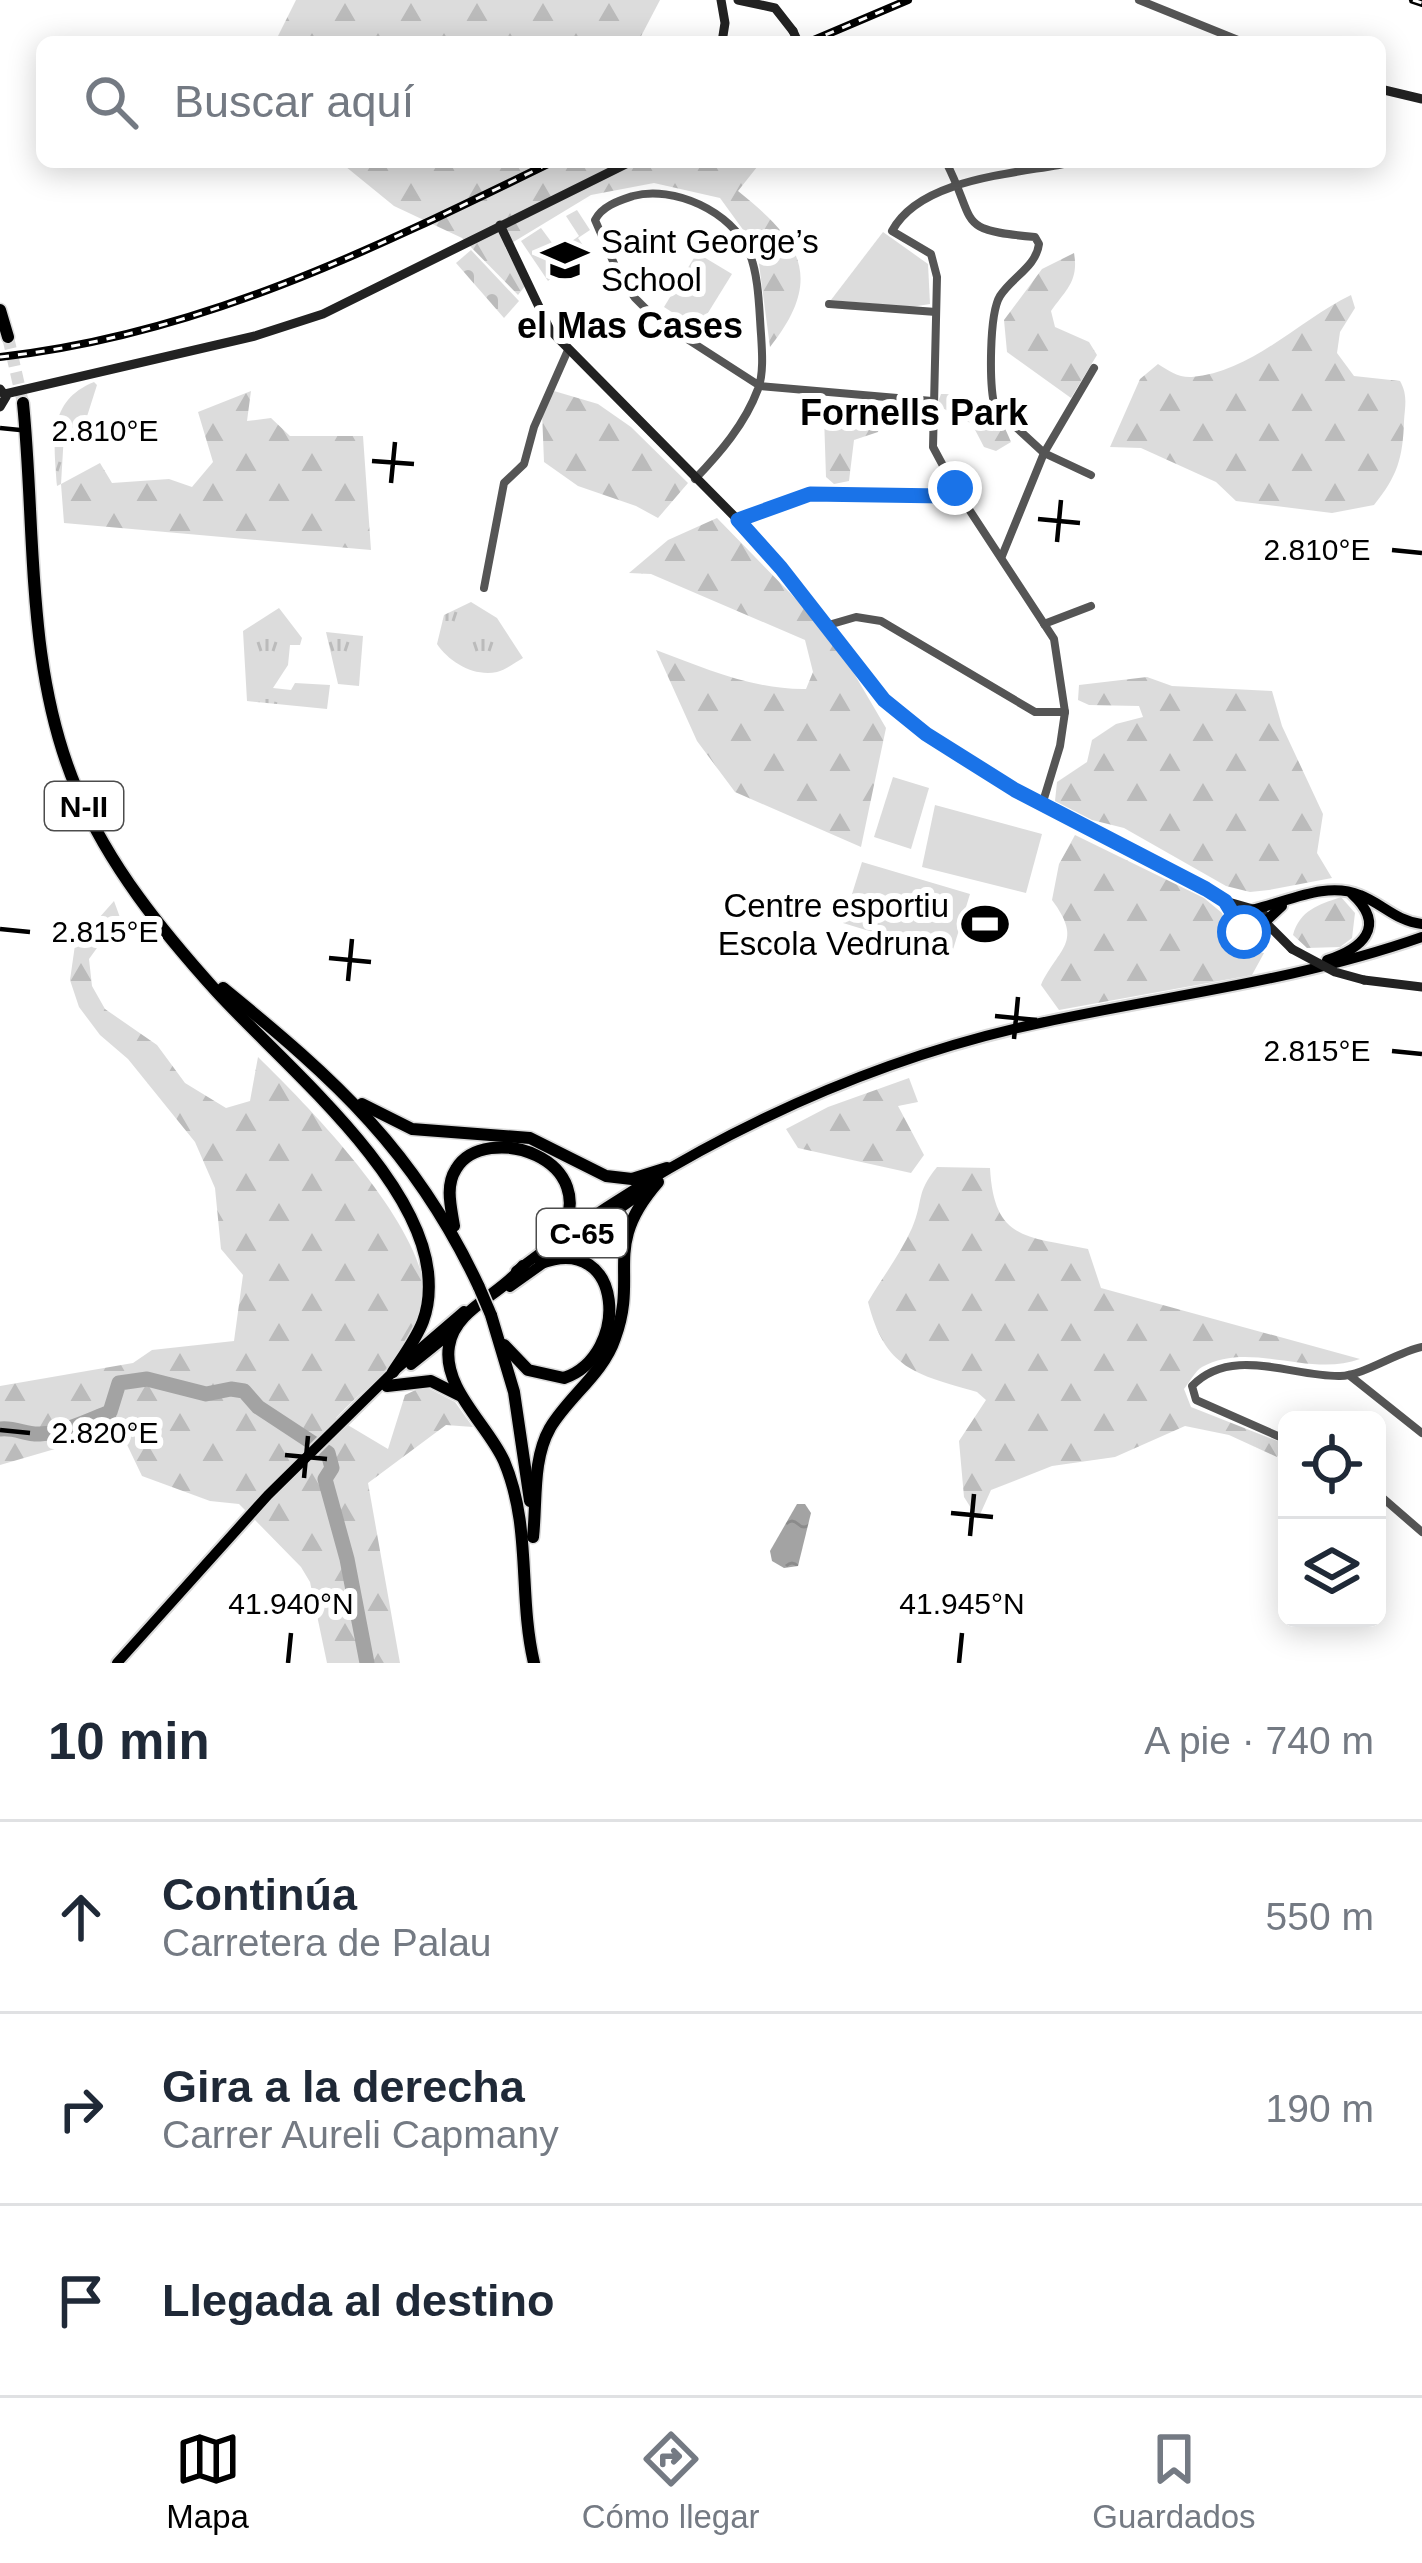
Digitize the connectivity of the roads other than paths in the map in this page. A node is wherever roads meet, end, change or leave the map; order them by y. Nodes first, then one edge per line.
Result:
1 (721, 0) edge
2 (738, 0) edge
3 (1139, 0) edge
4 (751, 4) junction
5 (725, 23) junction
6 (723, 36) edge
7 (795, 36) edge
8 (1228, 36) edge
9 (1386, 91) edge
10 (1422, 100) edge
11 (618, 168) edge
12 (949, 168) edge
13 (1046, 168) edge
14 (956, 183) junction
15 (500, 226) junction
16 (829, 304) dead end
17 (0, 310) edge
18 (936, 312) junction
19 (8, 337) dead end
20 (568, 350) junction
21 (1094, 368) dead end
22 (760, 386) junction
23 (3, 392) edge
24 (932, 401) junction
25 (22, 403) tunnel mouth
26 (0, 407) edge
27 (1044, 453) junction
28 (1091, 475) dead end
29 (695, 479) junction
30 (955, 488) junction
31 (738, 520) junction
32 (1001, 557) junction
33 (484, 588) dead end
34 (1091, 606) dead end
35 (1044, 624) junction
36 (825, 626) junction
37 (1065, 712) junction
38 (1042, 805) junction
39 (1350, 892) junction
40 (1225, 901) junction
41 (1289, 901) junction
42 (1254, 909) junction
43 (1267, 922) junction
44 (1422, 924) edge
45 (1240, 927) junction
46 (1256, 936) junction
47 (1422, 937) edge
48 (1279, 939) junction
49 (190, 959) junction
50 (1259, 983) junction
51 (1422, 989) edge
52 (352, 1099) junction
53 (715, 1144) junction
54 (667, 1168) junction
55 (658, 1182) junction
56 (456, 1239) junction
57 (558, 1240) junction
58 (541, 1263) junction
59 (523, 1266) junction
60 (454, 1330) junction
61 (499, 1339) junction
62 (1422, 1347) edge
63 (1349, 1375) junction
64 (390, 1379) junction
65 (465, 1400) junction
66 (1422, 1433) edge
67 (1278, 1436) edge
68 (1386, 1501) edge
69 (1422, 1532) edge
70 (532, 1537) junction
71 (117, 1663) edge
72 (536, 1663) edge

1 - 5 street
2 - 4 street
3 - 8 street
4 - 5 street
4 - 7 street
5 - 6 street
9 - 10 street
11 - 15 street
12 - 14 street
13 - 14 street
14 - 18 street
14 - 27 street
15 - 20 street
15 - 23 street
16 - 18 street
17 - 19 highway
18 - 24 street
20 - 29 street
20 - 33 street
21 - 27 street
22 - 22 street
22 - 24 street
22 - 29 street
23 - 26 street
24 - 30 street
25 - 49 highway, N-II
27 - 28 street
27 - 32 street
29 - 31 street
30 - 31 street
30 - 32 street
31 - 36 street
32 - 35 street
34 - 35 street
35 - 37 street
36 - 37 street
36 - 38 street
37 - 38 street
38 - 40 street
39 - 41 main road
39 - 44 main road
39 - 50 main road
40 - 42 street
40 - 45 street
41 - 42 main road
41 - 43 main road
42 - 43 street
42 - 45 street
43 - 46 street
43 - 48 street
45 - 46 street
46 - 48 street
47 - 50 main road, C-65
48 - 51 street, bridge
49 - 52 highway, N-II
49 - 64 highway
50 - 53 main road, C-65
52 - 54 highway
52 - 56 highway, N-II
53 - 54 main road, C-65
53 - 55 main road, C-65
54 - 57 main road, C-65
55 - 58 main road, C-65
55 - 70 highway
56 - 57 highway
56 - 61 highway, N-II, bridge
57 - 59 main road, C-65
58 - 60 main road, C-65
58 - 61 highway
59 - 60 highway
59 - 64 main road, C-65
60 - 64 main road, C-65
60 - 65 highway
61 - 70 highway, N-II
62 - 63 street
63 - 66 street
63 - 67 street
64 - 65 highway
64 - 71 main road, C-65
65 - 72 highway
68 - 69 street
70 - 72 highway, N-II

